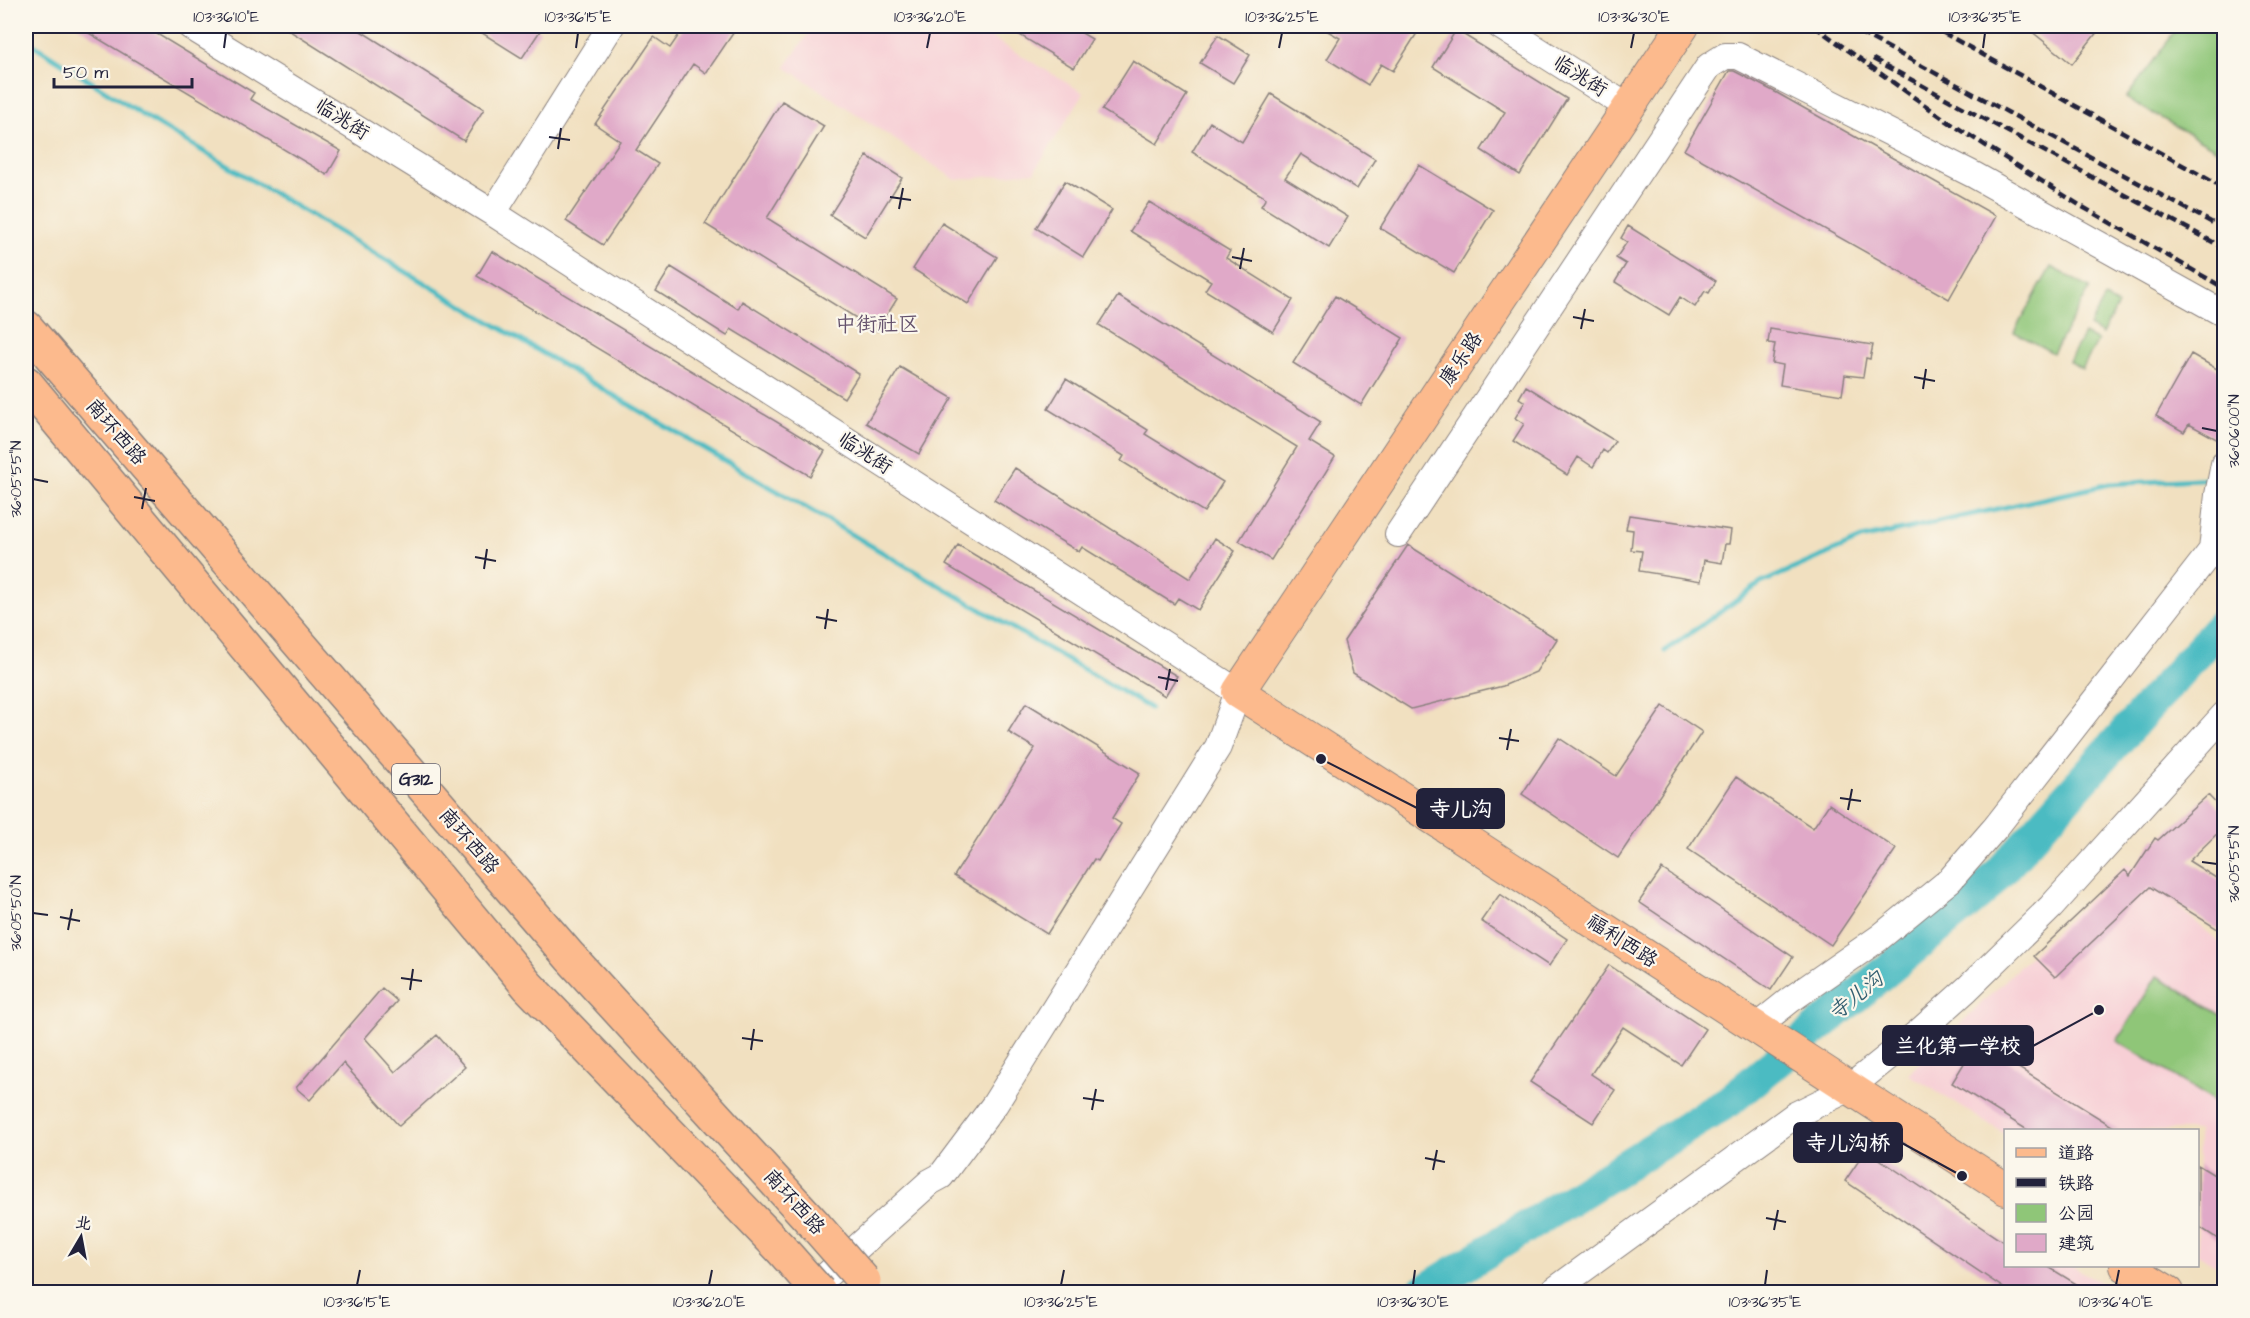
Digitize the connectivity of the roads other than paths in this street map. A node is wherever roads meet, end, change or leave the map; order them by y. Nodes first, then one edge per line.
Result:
1 (190, 26) edge
2 (611, 26) edge
3 (1500, 26) edge
4 (1683, 26) edge
5 (1628, 107) junction
6 (493, 213) junction
7 (2224, 314) edge
8 (26, 327) edge
9 (57, 363) junction
10 (27, 385) edge
11 (2224, 465) edge
12 (1398, 534) dead end
13 (1238, 692) junction
14 (2224, 715) edge
15 (1760, 1032) junction
16 (1842, 1085) junction
17 (2004, 1188) edge
18 (2128, 1267) edge
19 (868, 1287) edge
20 (808, 1293) edge
21 (819, 1293) edge
22 (1552, 1293) edge
23 (2168, 1293) edge

1 - 6 street, 临洮街
2 - 6 street
3 - 5 street, 临洮街
4 - 5 main road, 康乐路
5 - 13 main road, 康乐路
6 - 13 street, 临洮街
7 - 12 street
8 - 9 highway, 南环西路 / G312
9 - 10 main road
9 - 19 highway, 南环西路 / G312, bridge
10 - 21 highway, 南环西路 / G312, bridge
11 - 15 street
13 - 15 main road, 福利西路
13 - 20 street
14 - 16 street
15 - 16 main road, 福利西路
16 - 17 main road, 福利西路
16 - 22 street
18 - 23 main road

